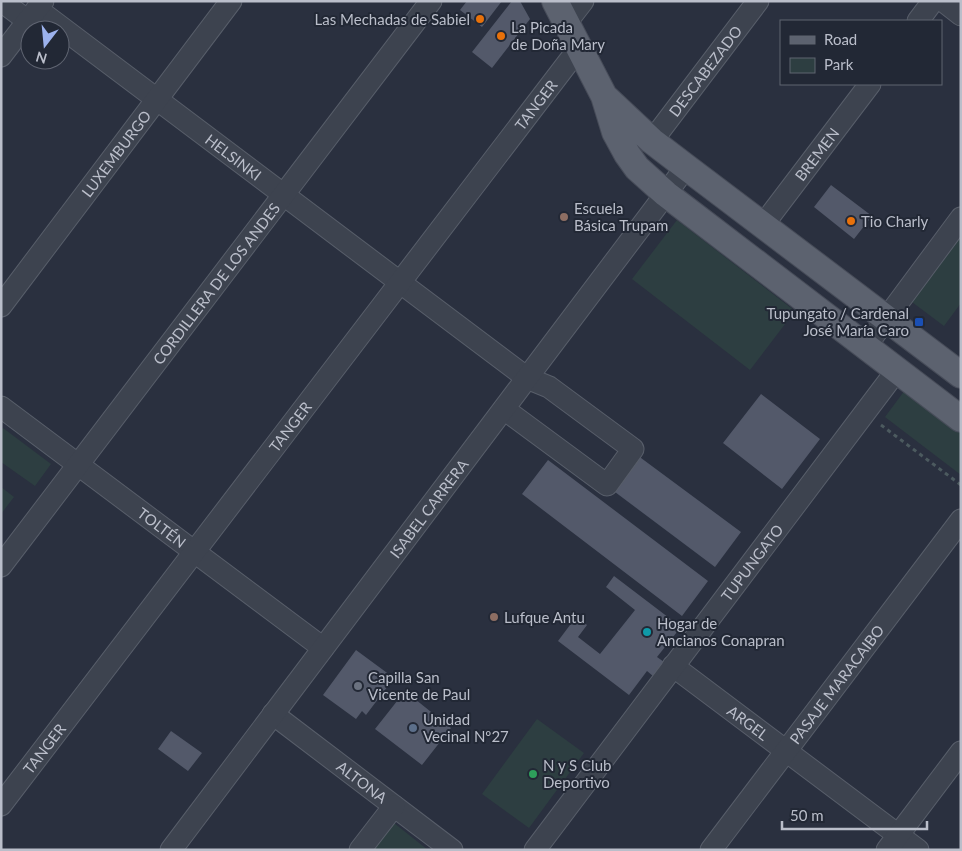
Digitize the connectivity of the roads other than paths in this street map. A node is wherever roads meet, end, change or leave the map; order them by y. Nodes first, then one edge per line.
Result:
1 (1, 1) edge
2 (232, 1) edge
3 (431, 1) edge
4 (583, 1) edge
5 (758, 1) edge
6 (933, 1) edge
7 (943, 1) edge
8 (36, 10) edge
9 (560, 12) edge
10 (961, 15) edge
11 (919, 20) edge
12 (579, 48) junction
13 (1, 56) edge
14 (869, 85) edge
15 (604, 96) junction
16 (157, 100) junction
17 (652, 141) junction
18 (686, 168) junction
19 (666, 194) junction
20 (284, 195) junction
21 (961, 218) edge
22 (763, 225) junction
23 (400, 283) junction
24 (1, 306) edge
25 (886, 318) junction
26 (866, 346) junction
27 (897, 370) junction
28 (961, 375) edge
29 (527, 378) junction
30 (1, 407) edge
31 (504, 409) junction
32 (961, 419) edge
33 (78, 466) junction
34 (961, 520) edge
35 (194, 552) junction
36 (1, 566) edge
37 (323, 648) junction
38 (674, 666) junction
39 (273, 714) junction
40 (786, 751) junction
41 (961, 752) edge
42 (1, 806) edge
43 (394, 806) junction
44 (892, 842) edge
45 (170, 850) edge
46 (360, 850) edge
47 (452, 850) edge
48 (535, 850) edge
49 (711, 850) edge
50 (918, 850) edge

1 - 8 street, HELSINKI
2 - 16 street, LUXEMBURGO
3 - 20 street, CORDILLERA DE LOS ANDES
4 - 9 street
5 - 17 street, DESCABEZADO
6 - 11 street
7 - 10 street
8 - 13 street
8 - 16 street, HELSINKI
9 - 12 main road
12 - 15 main road
12 - 23 street, TANGER
14 - 22 street, BREMEN
15 - 17 main road
15 - 19 main road
16 - 20 street, HELSINKI
16 - 24 street, LUXEMBURGO
17 - 18 main road
18 - 19 street, ISABEL CARRERA
18 - 22 main road
19 - 26 main road
19 - 29 street, ISABEL CARRERA
20 - 23 street, HELSINKI
20 - 33 street, CORDILLERA DE LOS ANDES
21 - 25 street
22 - 25 main road
23 - 29 street, HELSINKI
23 - 35 street, TANGER
25 - 26 street
25 - 28 main road
26 - 27 main road
27 - 32 main road
27 - 38 street, TUPUNGATO
29 - 31 street, ISABEL CARRERA
29 - 31 street, HELSINKI
30 - 33 street, TOLTÉN
31 - 37 street, ISABEL CARRERA
33 - 35 street, TOLTÉN
33 - 36 street, CORDILLERA DE LOS ANDES
34 - 40 street, PASAJE MARACAIBO
35 - 37 street, TOLTÉN
35 - 42 street, TANGER
37 - 39 street, ISABEL CARRERA
38 - 40 street, ARGEL
38 - 48 street, TUPUNGATO
39 - 43 street, ALTONA
39 - 45 street, ISABEL CARRERA
40 - 44 street, ARGEL
40 - 49 street, PASAJE MARACAIBO
41 - 44 street
43 - 46 street
43 - 47 street, ALTONA
44 - 50 street, ARGEL

